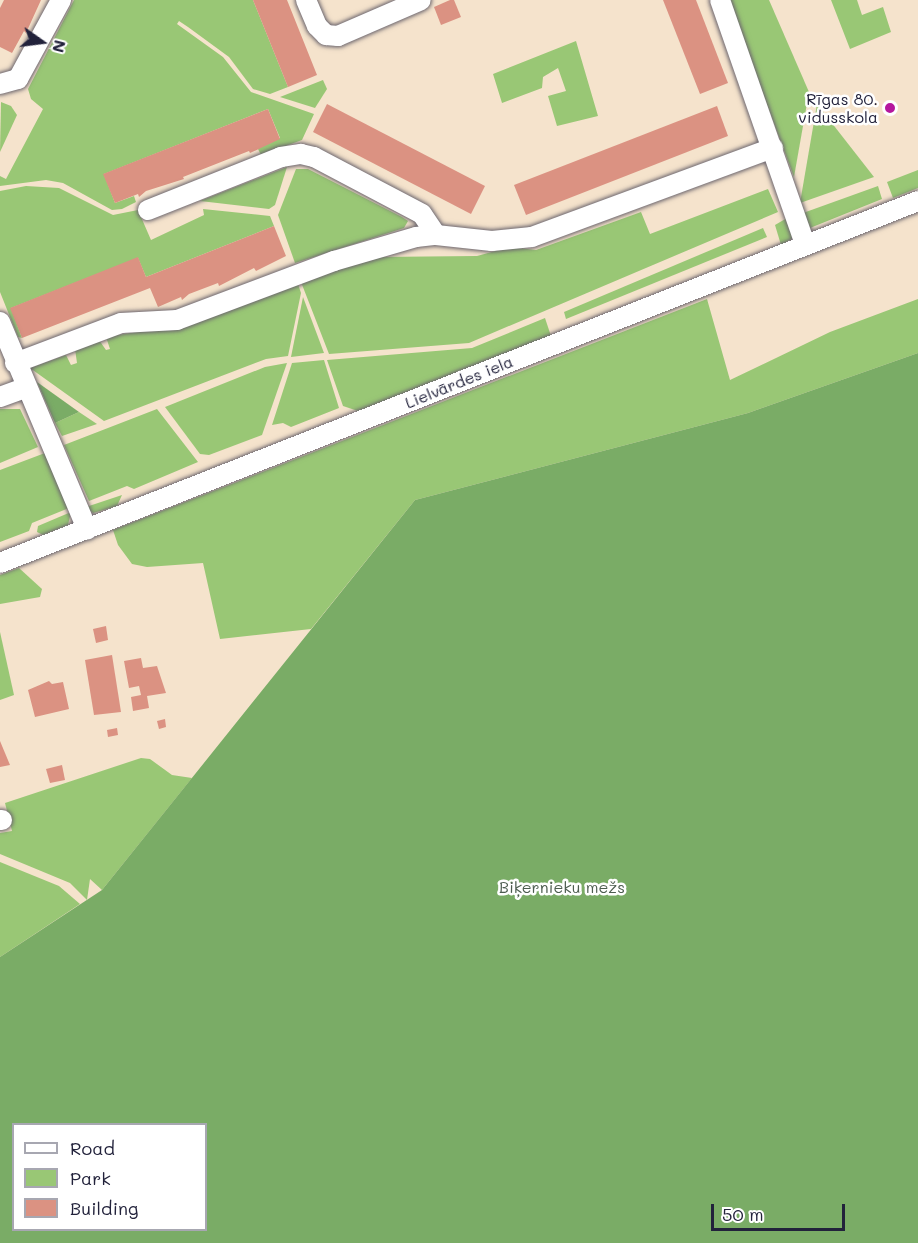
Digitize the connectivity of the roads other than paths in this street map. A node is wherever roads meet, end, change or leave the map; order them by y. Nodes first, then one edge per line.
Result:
1 (61, 0) edge
2 (306, 0) edge
3 (421, 0) edge
4 (720, 0) edge
5 (0, 84) edge
6 (773, 148) junction
7 (918, 201) edge
8 (148, 210) dead end
9 (436, 235) junction
10 (805, 244) junction
11 (0, 322) edge
12 (15, 363) junction
13 (25, 388) junction
14 (0, 397) edge
15 (87, 529) junction
16 (0, 563) edge

1 - 5 street
2 - 3 street
4 - 6 street
6 - 9 street
6 - 10 street
7 - 10 street, Lielvārdes iela
8 - 9 street
9 - 12 street
10 - 15 street, Lielvārdes iela
11 - 12 street
12 - 13 street
13 - 14 street
13 - 15 street
15 - 16 street, Lielvārdes iela

